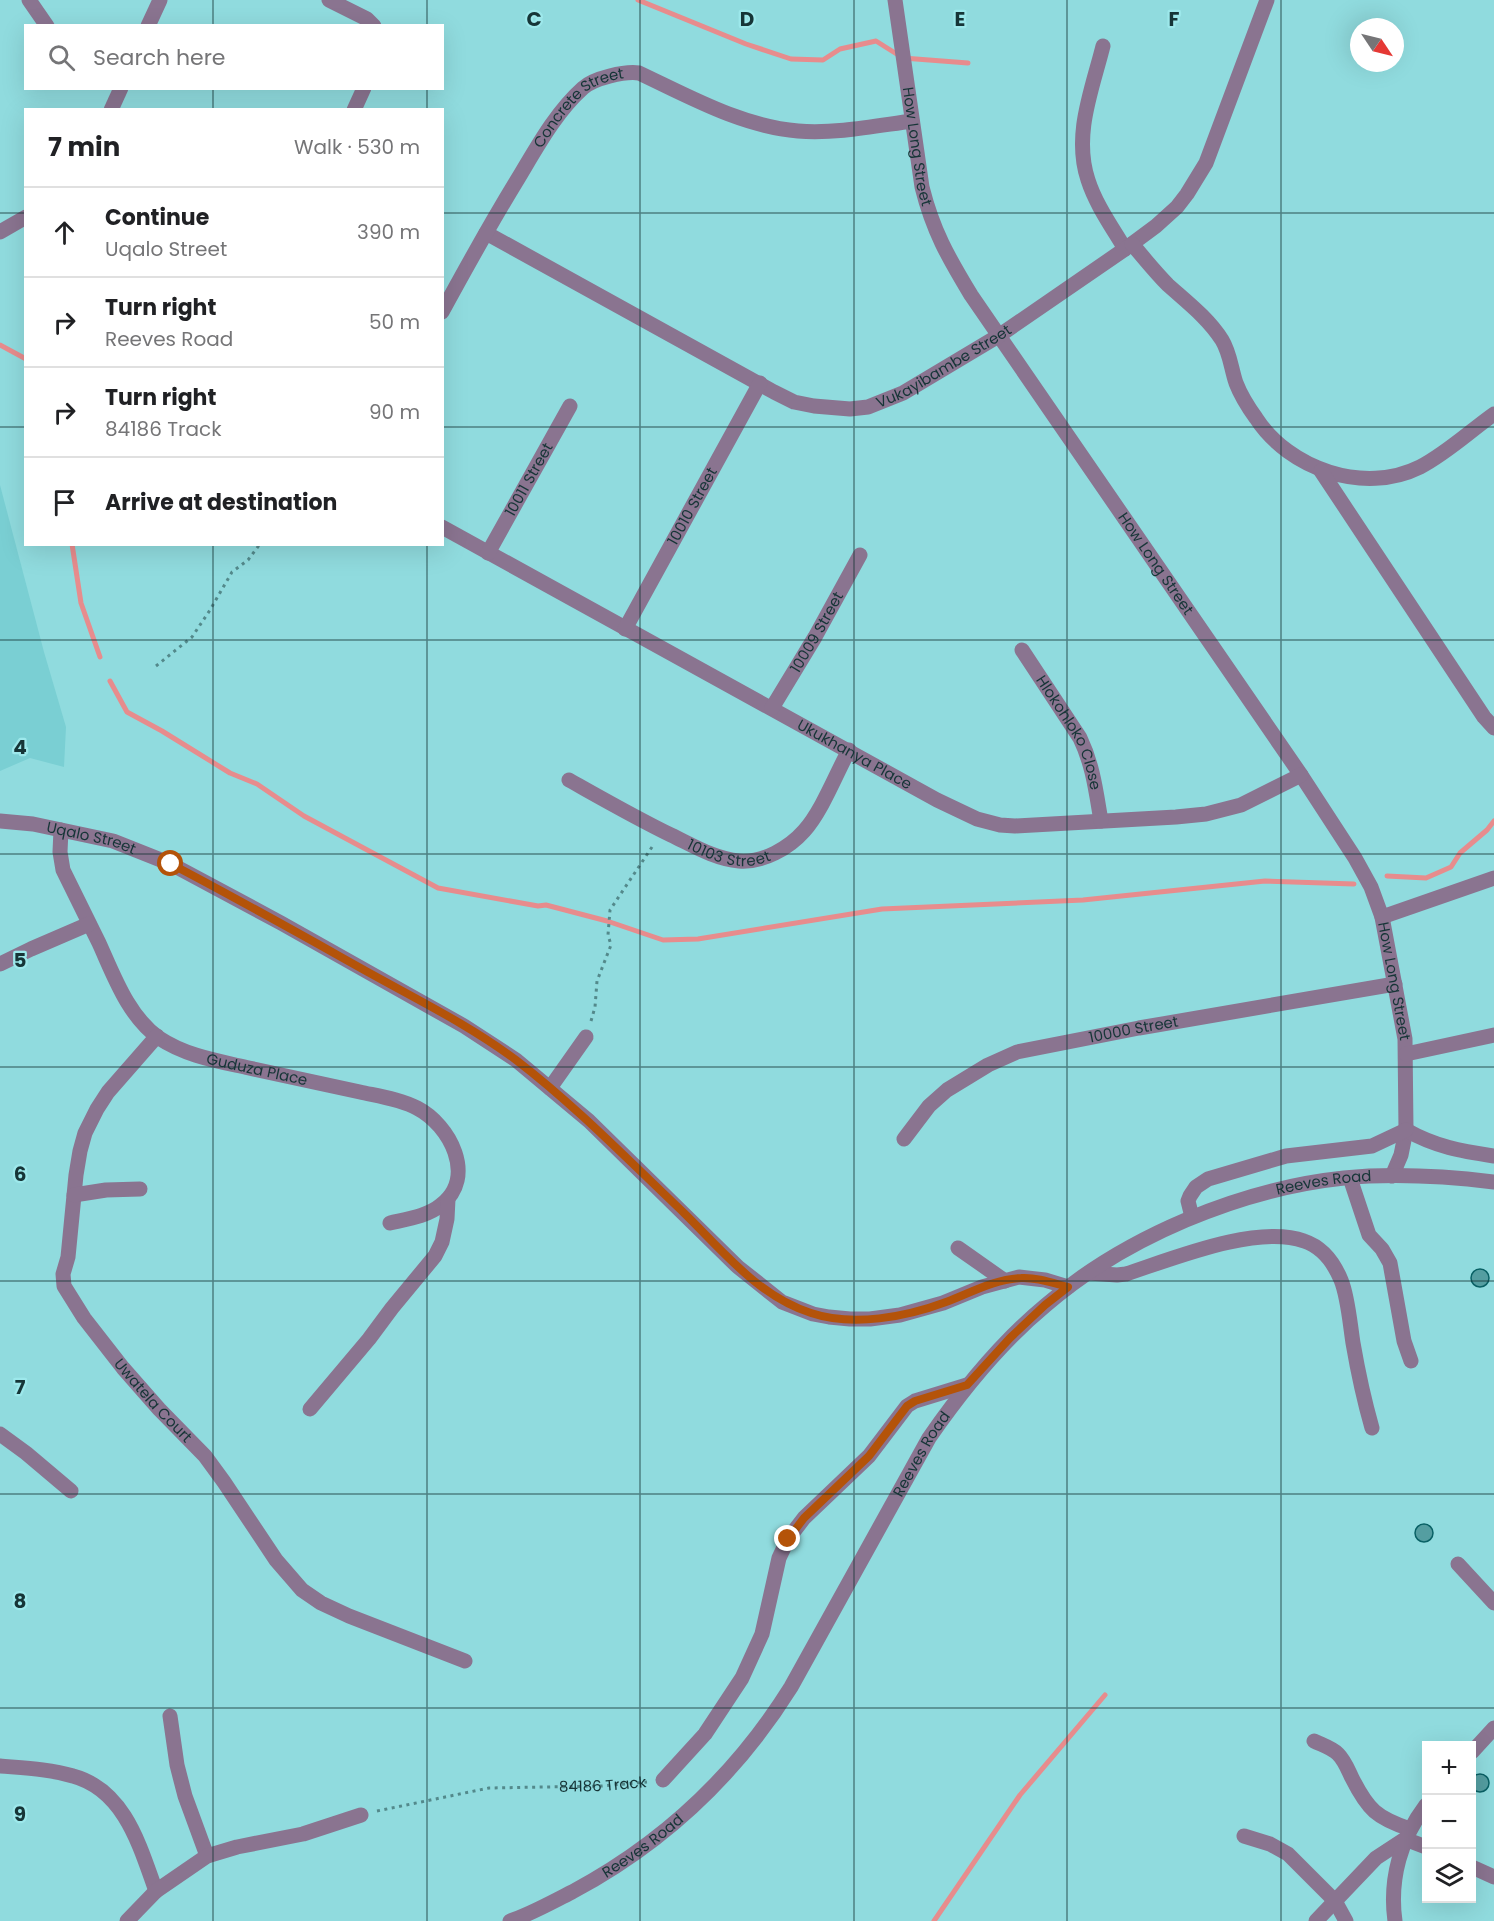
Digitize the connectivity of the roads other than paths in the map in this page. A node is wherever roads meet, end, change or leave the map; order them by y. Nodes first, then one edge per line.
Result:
1 (29, 0) edge
2 (160, 0) edge
3 (329, 0) edge
4 (895, 0) edge
5 (1267, 0) edge
6 (46, 24) edge
7 (149, 24) edge
8 (372, 24) edge
9 (1104, 46) dead end
10 (120, 90) edge
11 (363, 90) edge
12 (112, 108) edge
13 (355, 108) edge
14 (912, 121) junction
15 (24, 218) edge
16 (0, 232) edge
17 (486, 233) junction
18 (1129, 247) junction
19 (444, 308) edge
20 (999, 335) junction
21 (760, 383) junction
22 (570, 406) dead end
23 (1494, 414) edge
24 (1321, 471) junction
25 (444, 528) edge
26 (488, 553) junction
27 (860, 555) dead end
28 (625, 629) junction
29 (1022, 650) dead end
30 (772, 708) junction
31 (1494, 728) edge
32 (849, 750) junction
33 (1301, 775) junction
34 (569, 780) dead end
35 (0, 821) edge
36 (1101, 821) junction
37 (60, 830) junction
38 (1494, 878) edge
39 (1382, 917) junction
40 (90, 924) junction
41 (0, 964) edge
42 (1395, 984) junction
43 (1494, 1035) edge
44 (157, 1036) junction
45 (586, 1037) road end
46 (1406, 1054) junction
47 (550, 1088) junction
48 (1406, 1130) junction
49 (904, 1139) dead end
50 (1494, 1156) edge
51 (1392, 1176) junction
52 (1350, 1178) junction
53 (1494, 1182) edge
54 (140, 1189) dead end
55 (74, 1195) junction
56 (448, 1199) junction
57 (1192, 1217) junction
58 (390, 1223) dead end
59 (958, 1248) dead end
60 (1089, 1273) junction
61 (1005, 1281) junction
62 (1068, 1287) junction
63 (1411, 1361) dead end
64 (967, 1385) junction
65 (310, 1409) dead end
66 (1372, 1428) dead end
67 (0, 1434) edge
68 (71, 1491) dead end
69 (1458, 1564) dead end
70 (1494, 1603) edge
71 (465, 1661) dead end
72 (170, 1716) dead end
73 (1494, 1728) edge
74 (1314, 1741) dead end
75 (1476, 1748) edge
76 (0, 1766) edge
77 (663, 1780) road end
78 (1422, 1810) edge
79 (361, 1815) road end
80 (1407, 1834) junction
81 (1244, 1836) dead end
82 (1422, 1844) edge
83 (207, 1856) junction
84 (1476, 1869) edge
85 (1494, 1877) edge
86 (156, 1891) junction
87 (1335, 1901) junction
88 (127, 1921) edge
89 (510, 1921) edge
90 (1316, 1921) edge
91 (1346, 1921) edge
92 (1395, 1921) edge

1 - 6 street
2 - 7 street
3 - 8 street
4 - 14 street, How Long Street
5 - 18 street, Vukayibambe Street
9 - 18 street
10 - 12 street
11 - 13 street
14 - 17 street, Concrete Street
14 - 20 street, How Long Street
15 - 16 street
17 - 19 street, Concrete Street
17 - 21 street, Vukayibambe Street
18 - 20 street, Vukayibambe Street
18 - 24 street
20 - 21 street, Vukayibambe Street
20 - 33 street, How Long Street
21 - 28 street, 10010 Street
22 - 26 street, 10011 Street
23 - 24 street
24 - 31 street
25 - 26 street, Ukukhanya Place
26 - 28 street, Ukukhanya Place
27 - 30 street, 10009 Street
28 - 30 street, Ukukhanya Place
29 - 36 street, Hlokohloko Close
30 - 32 street, Ukukhanya Place
32 - 34 street, 10103 Street
32 - 36 street, Ukukhanya Place
33 - 36 street, Ukukhanya Place
33 - 39 street, How Long Street
35 - 37 street, Uqalo Street
37 - 40 street, Guduza Place
37 - 47 street, Uqalo Street
38 - 39 street
39 - 42 street, How Long Street
40 - 41 street
40 - 44 street, Guduza Place
42 - 46 street, How Long Street
42 - 49 street, 10000 Street
43 - 46 street
44 - 55 street, Uwatela Court
44 - 56 street, Guduza Place
45 - 47 street
46 - 48 street, How Long Street
47 - 61 street, Uqalo Street
48 - 50 street
48 - 51 street, How Long Street
48 - 57 street
51 - 52 street, Reeves Road
51 - 53 street, Reeves Road
52 - 57 street, Reeves Road
52 - 63 street
54 - 55 street
55 - 71 street, Uwatela Court
56 - 58 street
56 - 65 street, Guduza Place
57 - 60 street, Reeves Road
59 - 61 street
60 - 62 street, Reeves Road
60 - 66 street
61 - 62 street, Uqalo Street
62 - 64 street, Reeves Road
64 - 77 street, 84186 Track
64 - 89 street, Reeves Road
67 - 68 street
69 - 70 street
72 - 83 street
73 - 75 street
74 - 80 street
76 - 86 street
78 - 80 street
79 - 83 street
80 - 82 street
80 - 87 street
80 - 92 street
81 - 87 street
83 - 86 street
84 - 85 street
86 - 88 street
87 - 90 street
87 - 91 street

